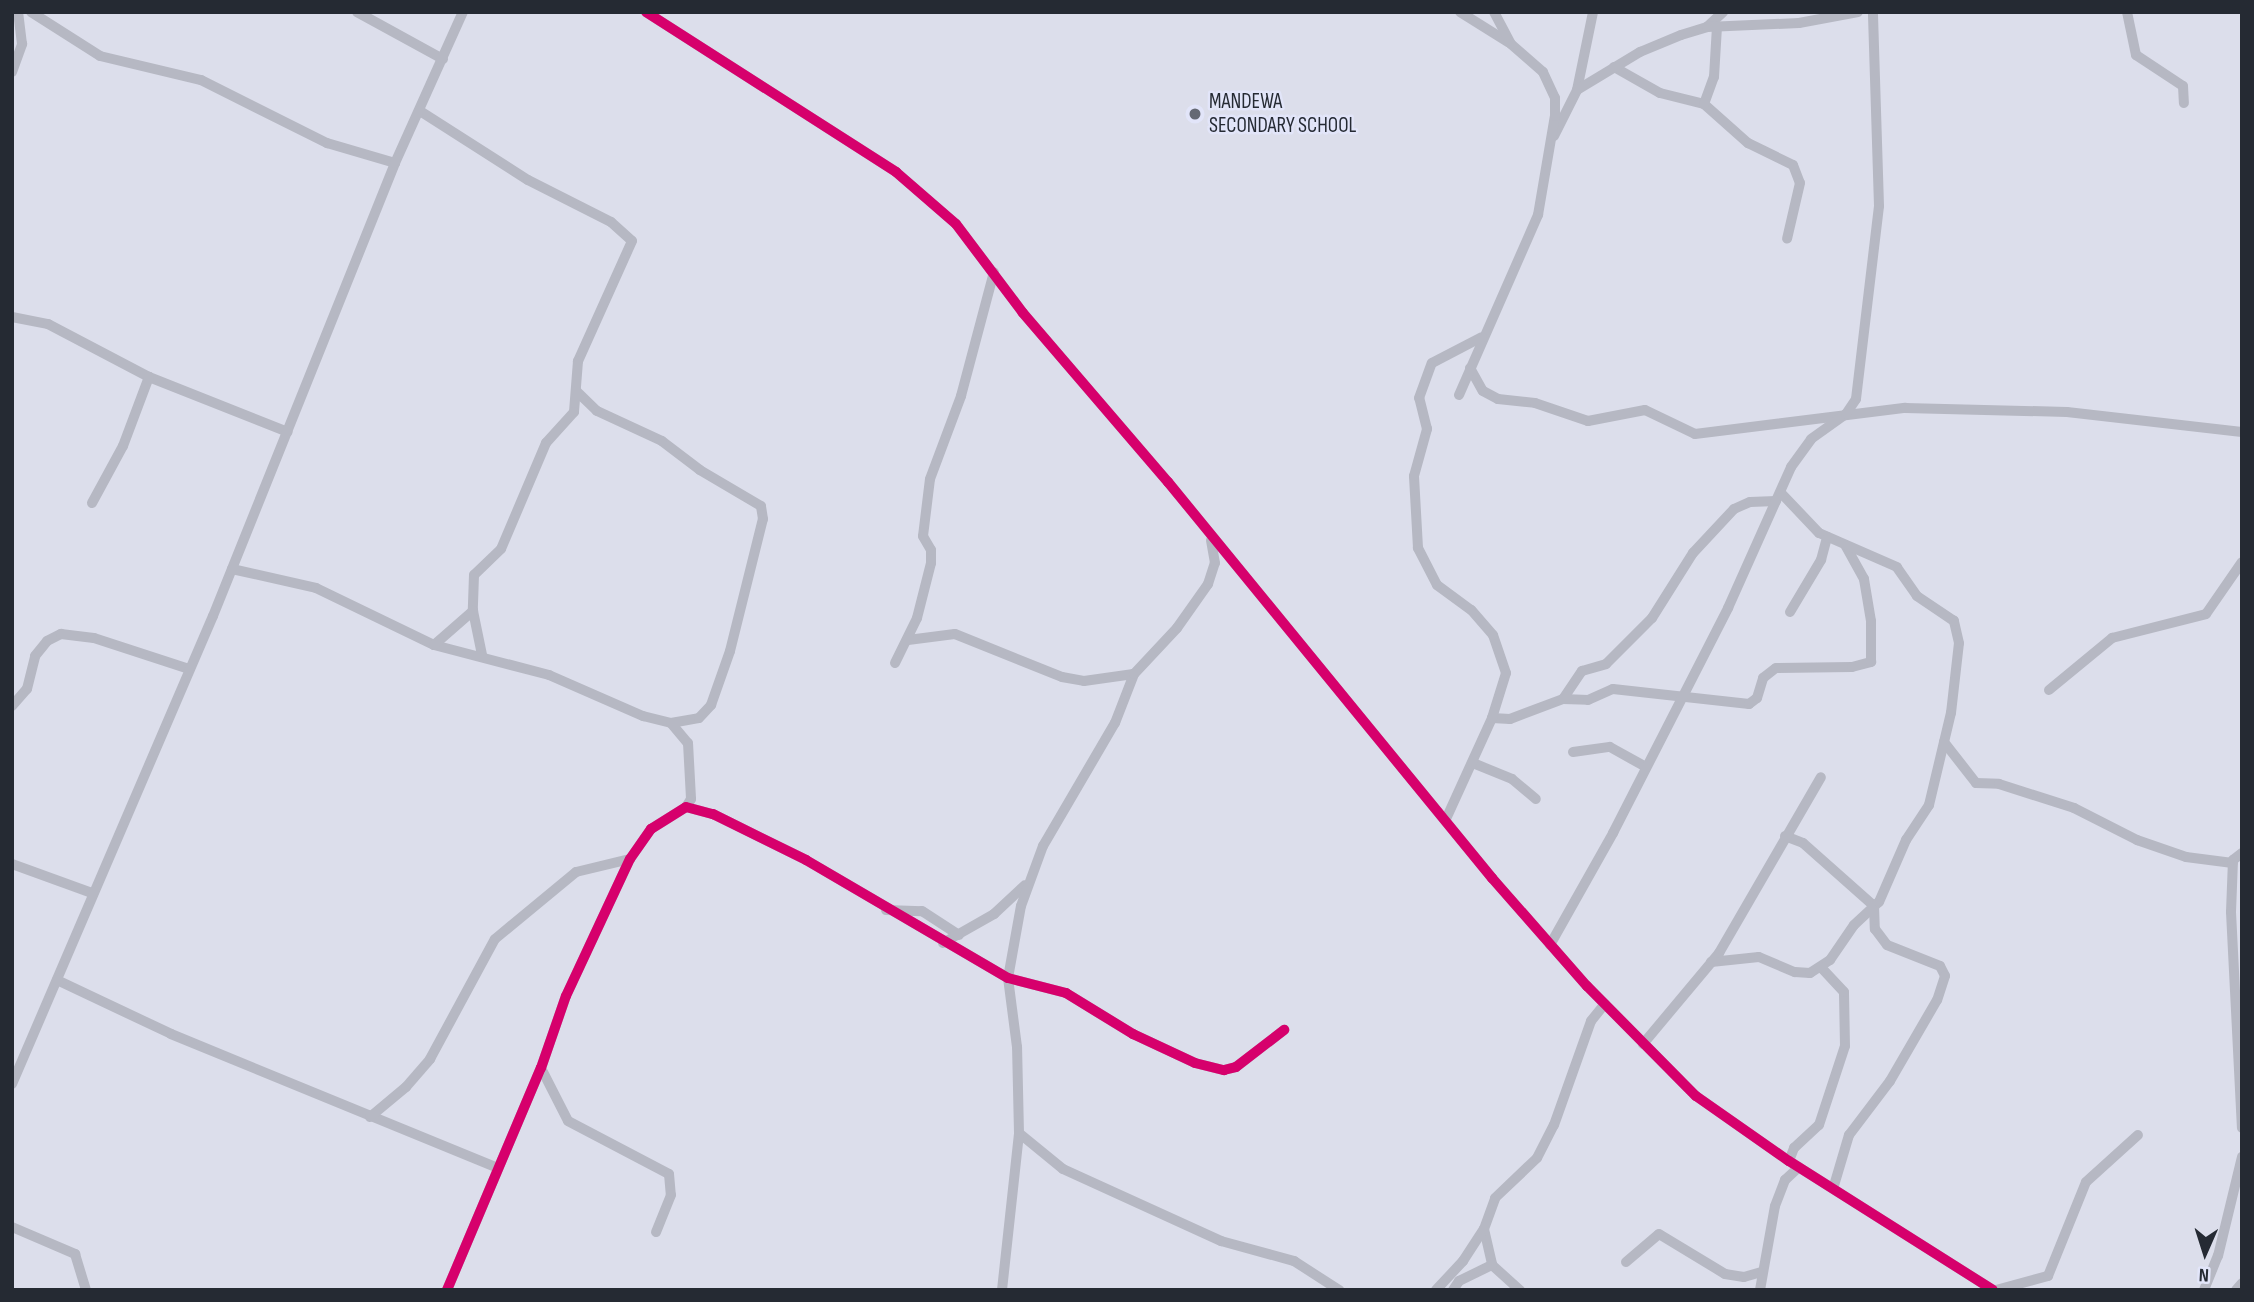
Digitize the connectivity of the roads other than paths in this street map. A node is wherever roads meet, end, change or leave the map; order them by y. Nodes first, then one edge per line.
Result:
1 (18, 12) edge
2 (357, 12) edge
3 (463, 12) edge
4 (646, 12) edge
5 (1460, 12) edge
6 (1494, 12) edge
7 (1593, 12) edge
8 (1723, 12) edge
9 (1858, 12) edge
10 (1873, 12) edge
11 (2127, 12) edge
12 (36, 14) edge
13 (659, 15) edge
14 (1712, 27) junction
15 (1511, 44) junction
16 (443, 59) junction
17 (1614, 66) junction
18 (12, 72) edge
19 (1577, 90) junction
20 (2184, 103) dead end
21 (1704, 104) junction
22 (420, 111) junction
23 (1553, 139) junction
24 (395, 163) junction
25 (1787, 239) dead end
26 (993, 272) junction
27 (12, 317) edge
28 (1482, 337) junction
29 (1470, 368) junction
30 (149, 377) junction
31 (576, 391) junction
32 (1459, 395) dead end
33 (1846, 414) junction
34 (288, 432) junction
35 (2242, 432) edge
36 (1778, 497) junction
37 (92, 503) dead end
38 (1210, 534) junction
39 (1827, 537) junction
40 (1845, 545) junction
41 (2242, 562) edge
42 (232, 569) junction
43 (473, 611) junction
44 (1790, 611) dead end
45 (908, 640) junction
46 (434, 645) junction
47 (482, 655) junction
48 (895, 663) dead end
49 (189, 669) junction
50 (1134, 674) junction
51 (2049, 690) dead end
52 (1681, 698) junction
53 (1563, 699) junction
54 (12, 706) edge
55 (1492, 718) junction
56 (671, 723) junction
57 (1944, 742) junction
58 (1573, 752) dead end
59 (1473, 763) junction
60 (1646, 767) junction
61 (1821, 776) dead end
62 (1536, 799) dead end
63 (686, 807) junction
64 (1446, 819) junction
65 (1785, 836) junction
66 (2242, 853) edge
67 (630, 859) junction
68 (2233, 863) junction
69 (12, 864) edge
70 (1030, 880) junction
71 (92, 894) junction
72 (1874, 906) junction
73 (886, 910) junction
74 (959, 935) junction
75 (943, 943) junction
76 (1550, 945) junction
77 (1711, 962) junction
78 (1821, 968) junction
79 (1008, 978) junction
80 (57, 980) junction
81 (1605, 1004) junction
82 (1284, 1030) dead end
83 (1643, 1044) junction
84 (541, 1068) junction
85 (12, 1084) edge
86 (370, 1117) junction
87 (2242, 1128) edge
88 (1019, 1133) junction
89 (2138, 1135) dead end
90 (2242, 1157) edge
91 (1794, 1164) junction
92 (498, 1168) junction
93 (1833, 1189) junction
94 (12, 1227) edge
95 (1484, 1229) junction
96 (656, 1232) dead end
97 (1626, 1262) dead end
98 (1492, 1265) junction
99 (1762, 1272) junction
100 (2242, 1283) edge
101 (86, 1290) edge
102 (447, 1290) edge
103 (1002, 1290) edge
104 (1339, 1290) edge
105 (1436, 1290) edge
106 (1453, 1290) edge
107 (1520, 1290) edge
108 (1760, 1290) edge
109 (1995, 1290) edge
110 (2204, 1290) edge
111 (2236, 1290) edge

1 - 18 street
2 - 16 street
3 - 16 street
4 - 13 street
5 - 15 street
6 - 15 street
7 - 19 street
8 - 14 street
9 - 14 street
10 - 33 street
11 - 20 street
12 - 24 street
13 - 26 street
14 - 17 street
14 - 21 street
15 - 23 street
16 - 22 street
17 - 19 street
17 - 21 street
19 - 23 street
21 - 25 street
22 - 24 street
22 - 31 street
23 - 28 street
24 - 34 street
26 - 38 street
26 - 45 street
27 - 30 street
28 - 29 street
28 - 55 street
29 - 32 street
29 - 33 street
30 - 34 street
30 - 37 street
31 - 43 street
31 - 56 street
33 - 35 street
33 - 36 street
34 - 42 street
36 - 39 street
36 - 52 street
36 - 53 street
38 - 50 street
38 - 64 street
39 - 40 street
39 - 44 street
40 - 52 street
40 - 57 street
41 - 51 street
42 - 46 street
42 - 49 street
43 - 46 street
43 - 47 street
45 - 48 street
45 - 50 street
46 - 47 street
47 - 56 street
49 - 54 street
49 - 71 street
50 - 70 street
52 - 53 street
52 - 60 street
53 - 55 street
55 - 59 street
56 - 63 street
57 - 68 street
57 - 72 street
58 - 60 street
59 - 62 street
59 - 64 street
60 - 76 street
61 - 65 street
63 - 67 street
63 - 73 street
64 - 76 street
65 - 72 street
65 - 77 street
66 - 68 street
67 - 84 street
67 - 86 street
68 - 87 street
69 - 71 street
70 - 74 street
70 - 79 street
71 - 80 street
72 - 78 street
72 - 93 street
73 - 74 street
73 - 75 street
74 - 75 street
75 - 79 street
76 - 81 street
77 - 78 street
77 - 83 street
78 - 91 street
79 - 82 street
79 - 88 street
80 - 85 street
80 - 86 street
81 - 83 street
81 - 95 street
83 - 91 street
84 - 92 street
84 - 96 street
86 - 92 street
88 - 103 street
88 - 104 street
89 - 109 street
90 - 110 street
91 - 93 street
91 - 99 street
92 - 102 street
93 - 109 street
94 - 101 street
95 - 98 street
95 - 105 street
97 - 99 street
98 - 106 street
98 - 107 street
99 - 108 street
100 - 111 street

